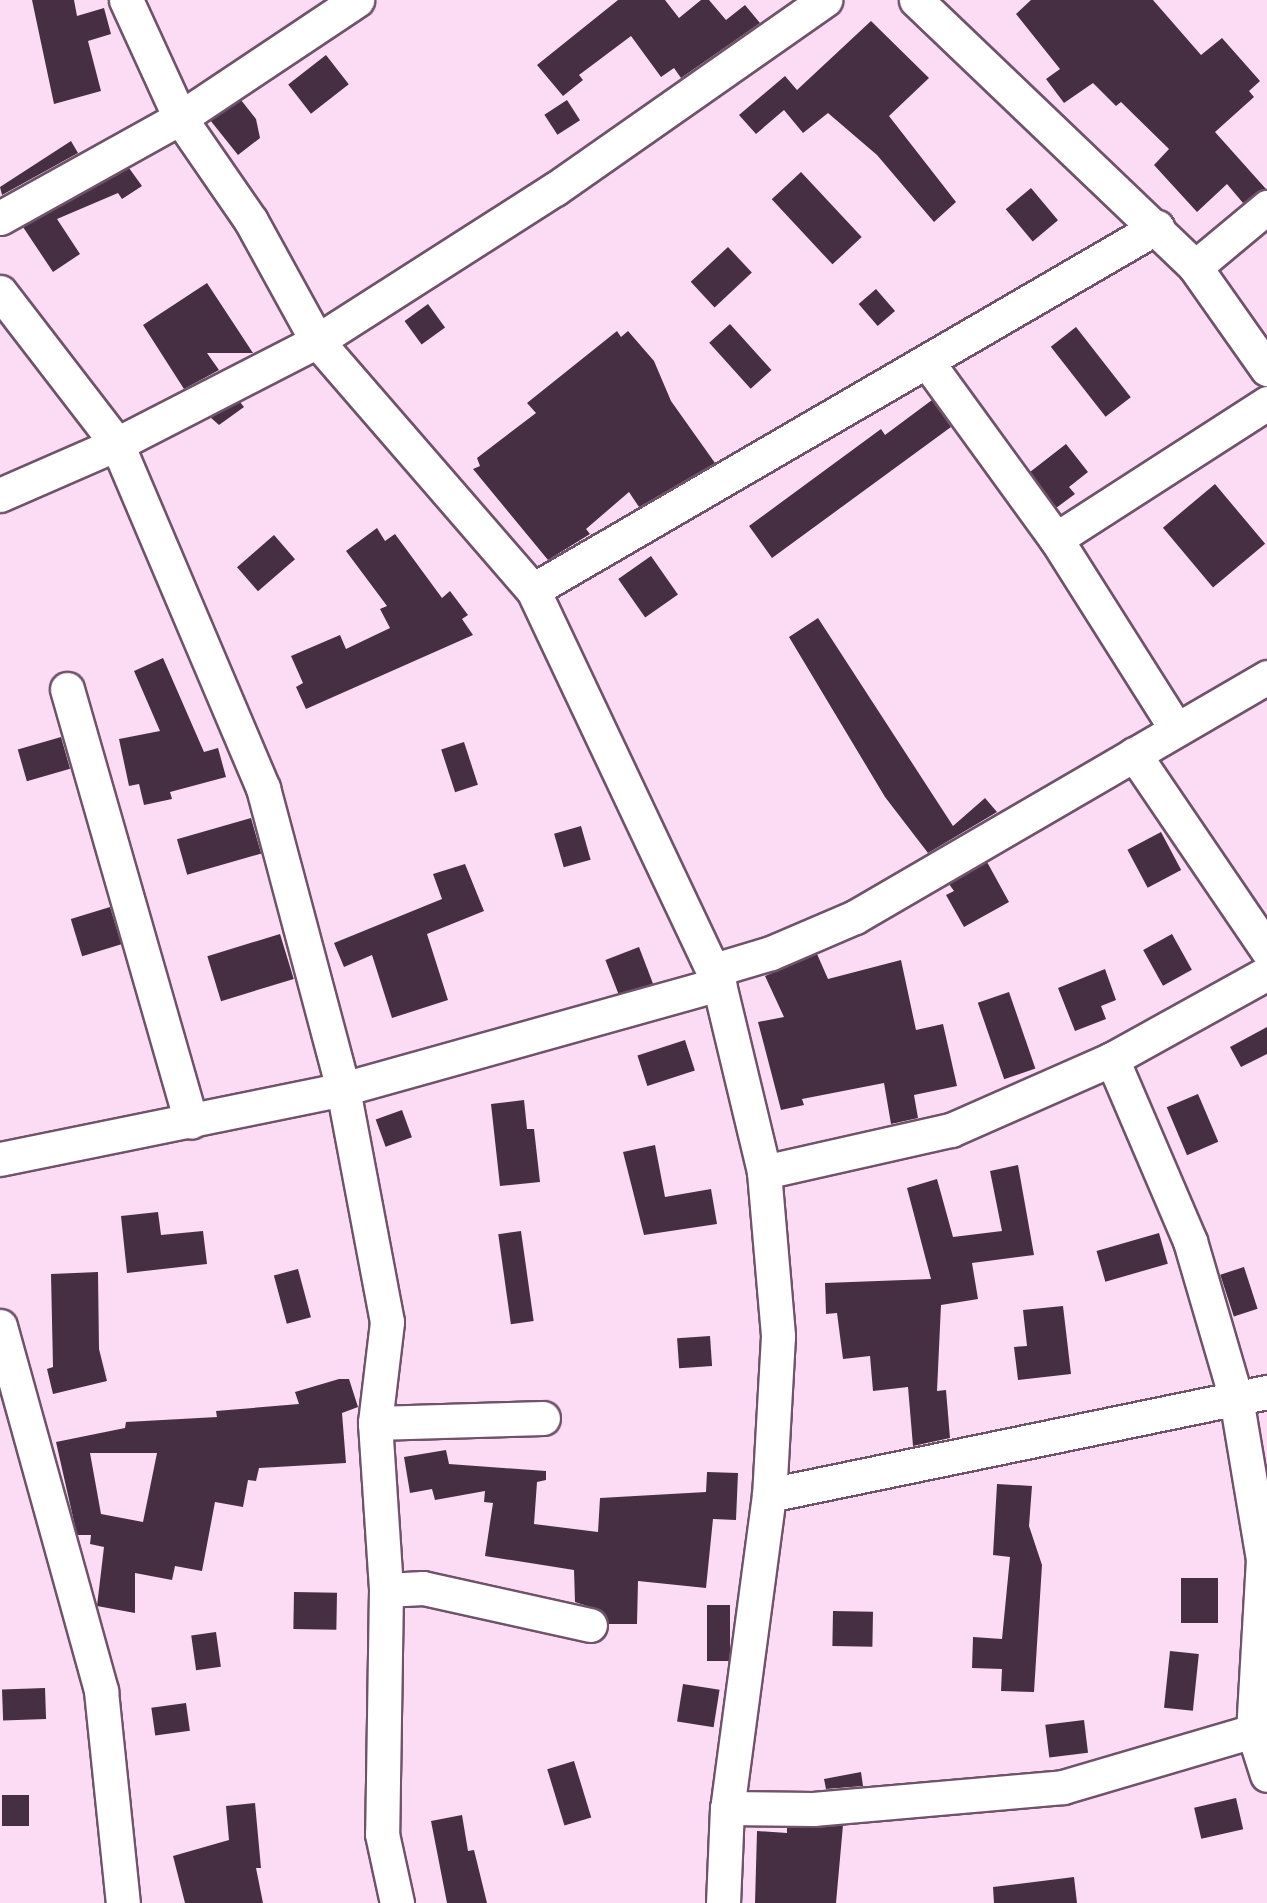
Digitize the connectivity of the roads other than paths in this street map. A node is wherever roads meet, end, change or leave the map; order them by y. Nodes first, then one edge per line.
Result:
1 (126, 0) edge
2 (357, 0) edge
3 (825, 0) edge
4 (916, 0) edge
5 (180, 118) junction
6 (1267, 207) edge
7 (0, 218) edge
8 (1157, 227) junction
9 (1195, 267) junction
10 (0, 292) edge
11 (316, 341) junction
12 (928, 363) junction
13 (1267, 369) edge
14 (1267, 403) edge
15 (117, 444) junction
16 (0, 495) edge
17 (1056, 538) junction
18 (533, 590) junction
19 (1267, 677) edge
20 (67, 689) dead end
21 (1176, 729) junction
22 (1134, 754) junction
23 (1267, 950) edge
24 (1267, 973) edge
25 (716, 977) junction
26 (1112, 1059) junction
27 (343, 1089) junction
28 (191, 1122) junction
29 (0, 1159) edge
30 (764, 1172) junction
31 (0, 1326) edge
32 (1267, 1392) edge
33 (1236, 1398) junction
34 (543, 1418) dead end
35 (375, 1423) junction
36 (769, 1495) junction
37 (386, 1590) junction
38 (590, 1625) dead end
39 (1260, 1729) edge
40 (1267, 1775) edge
41 (727, 1808) junction
42 (123, 1903) edge
43 (396, 1903) edge
44 (723, 1903) edge

1 - 5 street
2 - 5 street
3 - 11 street
4 - 8 street
5 - 7 street
5 - 11 street
6 - 9 street
8 - 9 street
8 - 12 street
9 - 13 street
10 - 15 street
11 - 15 street
11 - 18 street
12 - 17 street
12 - 18 street
14 - 17 street
15 - 16 street
15 - 27 street
17 - 21 street
18 - 25 street
19 - 21 street
20 - 28 street
21 - 22 street
22 - 23 street
22 - 25 street
24 - 26 street
25 - 27 street
25 - 30 street
26 - 30 street
26 - 33 street
27 - 28 street
27 - 35 street
28 - 29 street
30 - 36 street
31 - 42 street
32 - 33 street
33 - 36 street
33 - 39 street
34 - 35 street
35 - 37 street
36 - 41 street
37 - 38 street
37 - 43 street
39 - 40 street
39 - 41 street
41 - 44 street

